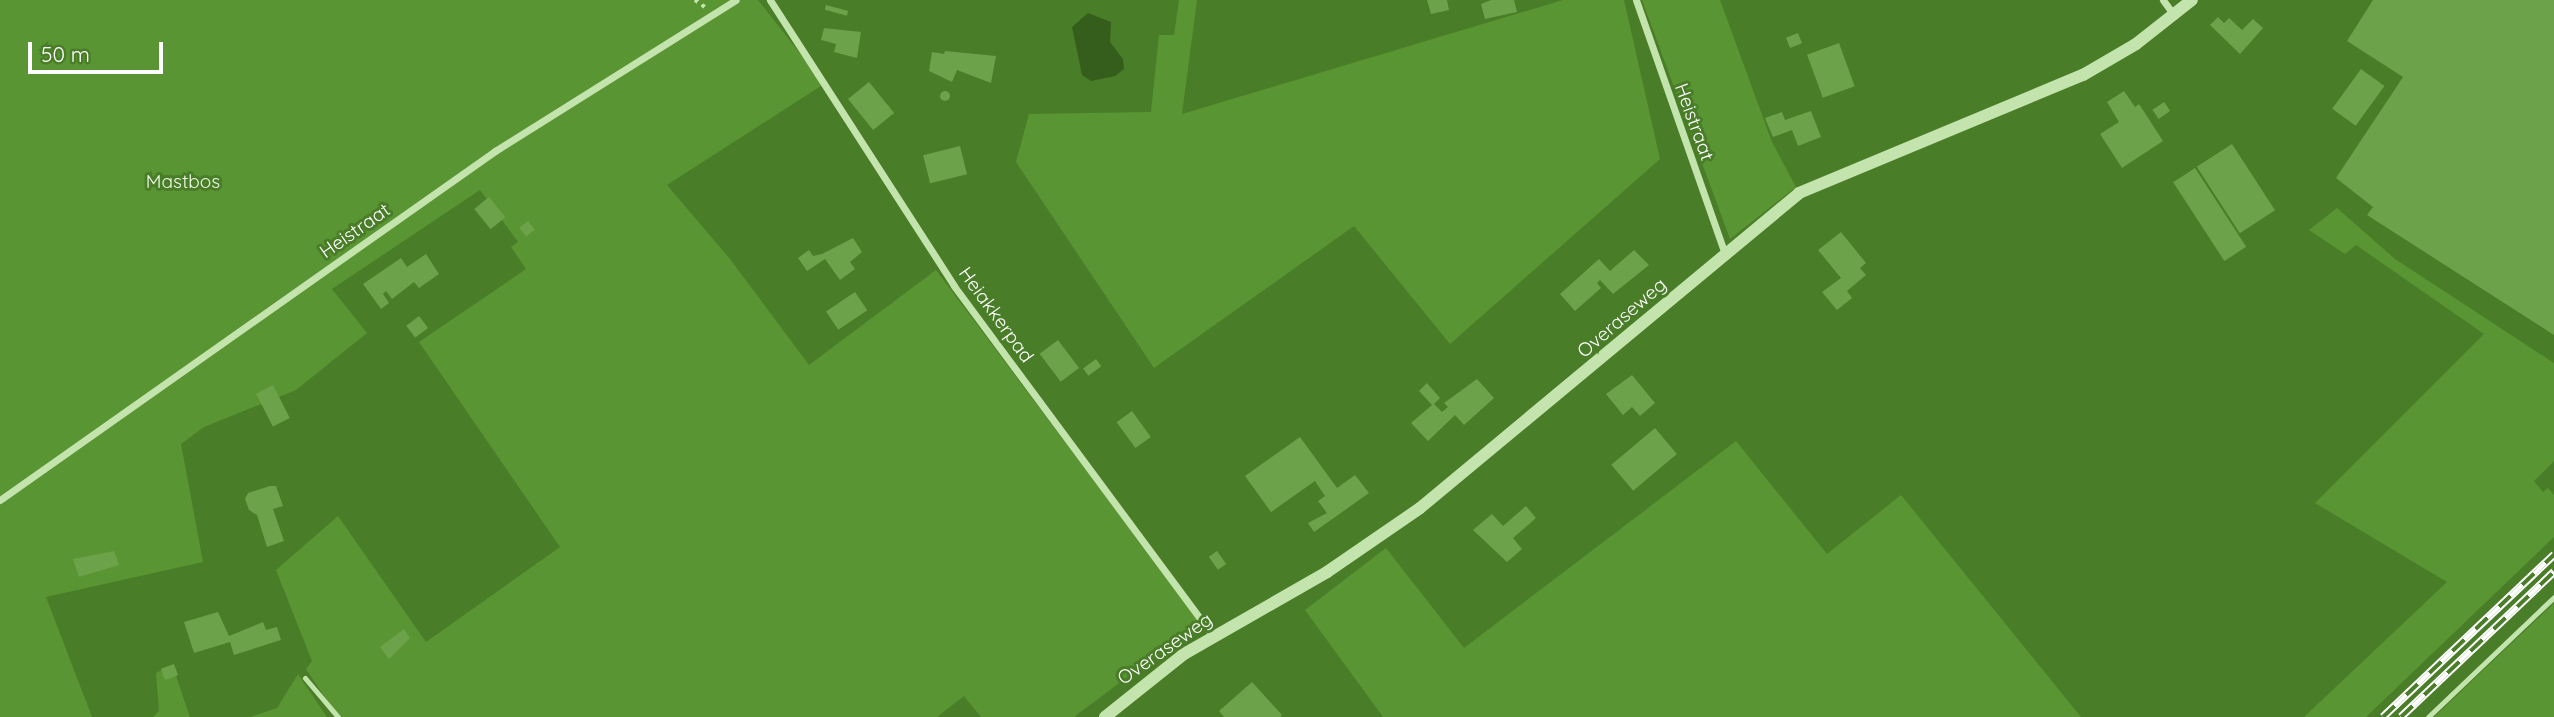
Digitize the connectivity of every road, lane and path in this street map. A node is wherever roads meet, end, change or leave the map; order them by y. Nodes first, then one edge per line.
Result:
1 (736, 0) edge
2 (770, 0) edge
3 (1636, 0) edge
4 (2163, 0) edge
5 (2192, 0) edge
6 (2174, 15) junction
7 (1726, 254) junction
8 (0, 499) edge
9 (2554, 597) edge
10 (1213, 636) junction
11 (305, 678) dead end
12 (338, 717) edge
13 (1105, 717) edge
14 (2428, 717) edge

1 - 8 street, Heistraat
2 - 10 street, Heiakkerpad
3 - 7 street, Heistraat
4 - 6 street
5 - 6 street, Overaseweg
6 - 7 street, Overaseweg
7 - 10 street, Overaseweg
9 - 14 lane
10 - 13 street, Overaseweg
11 - 12 lane

